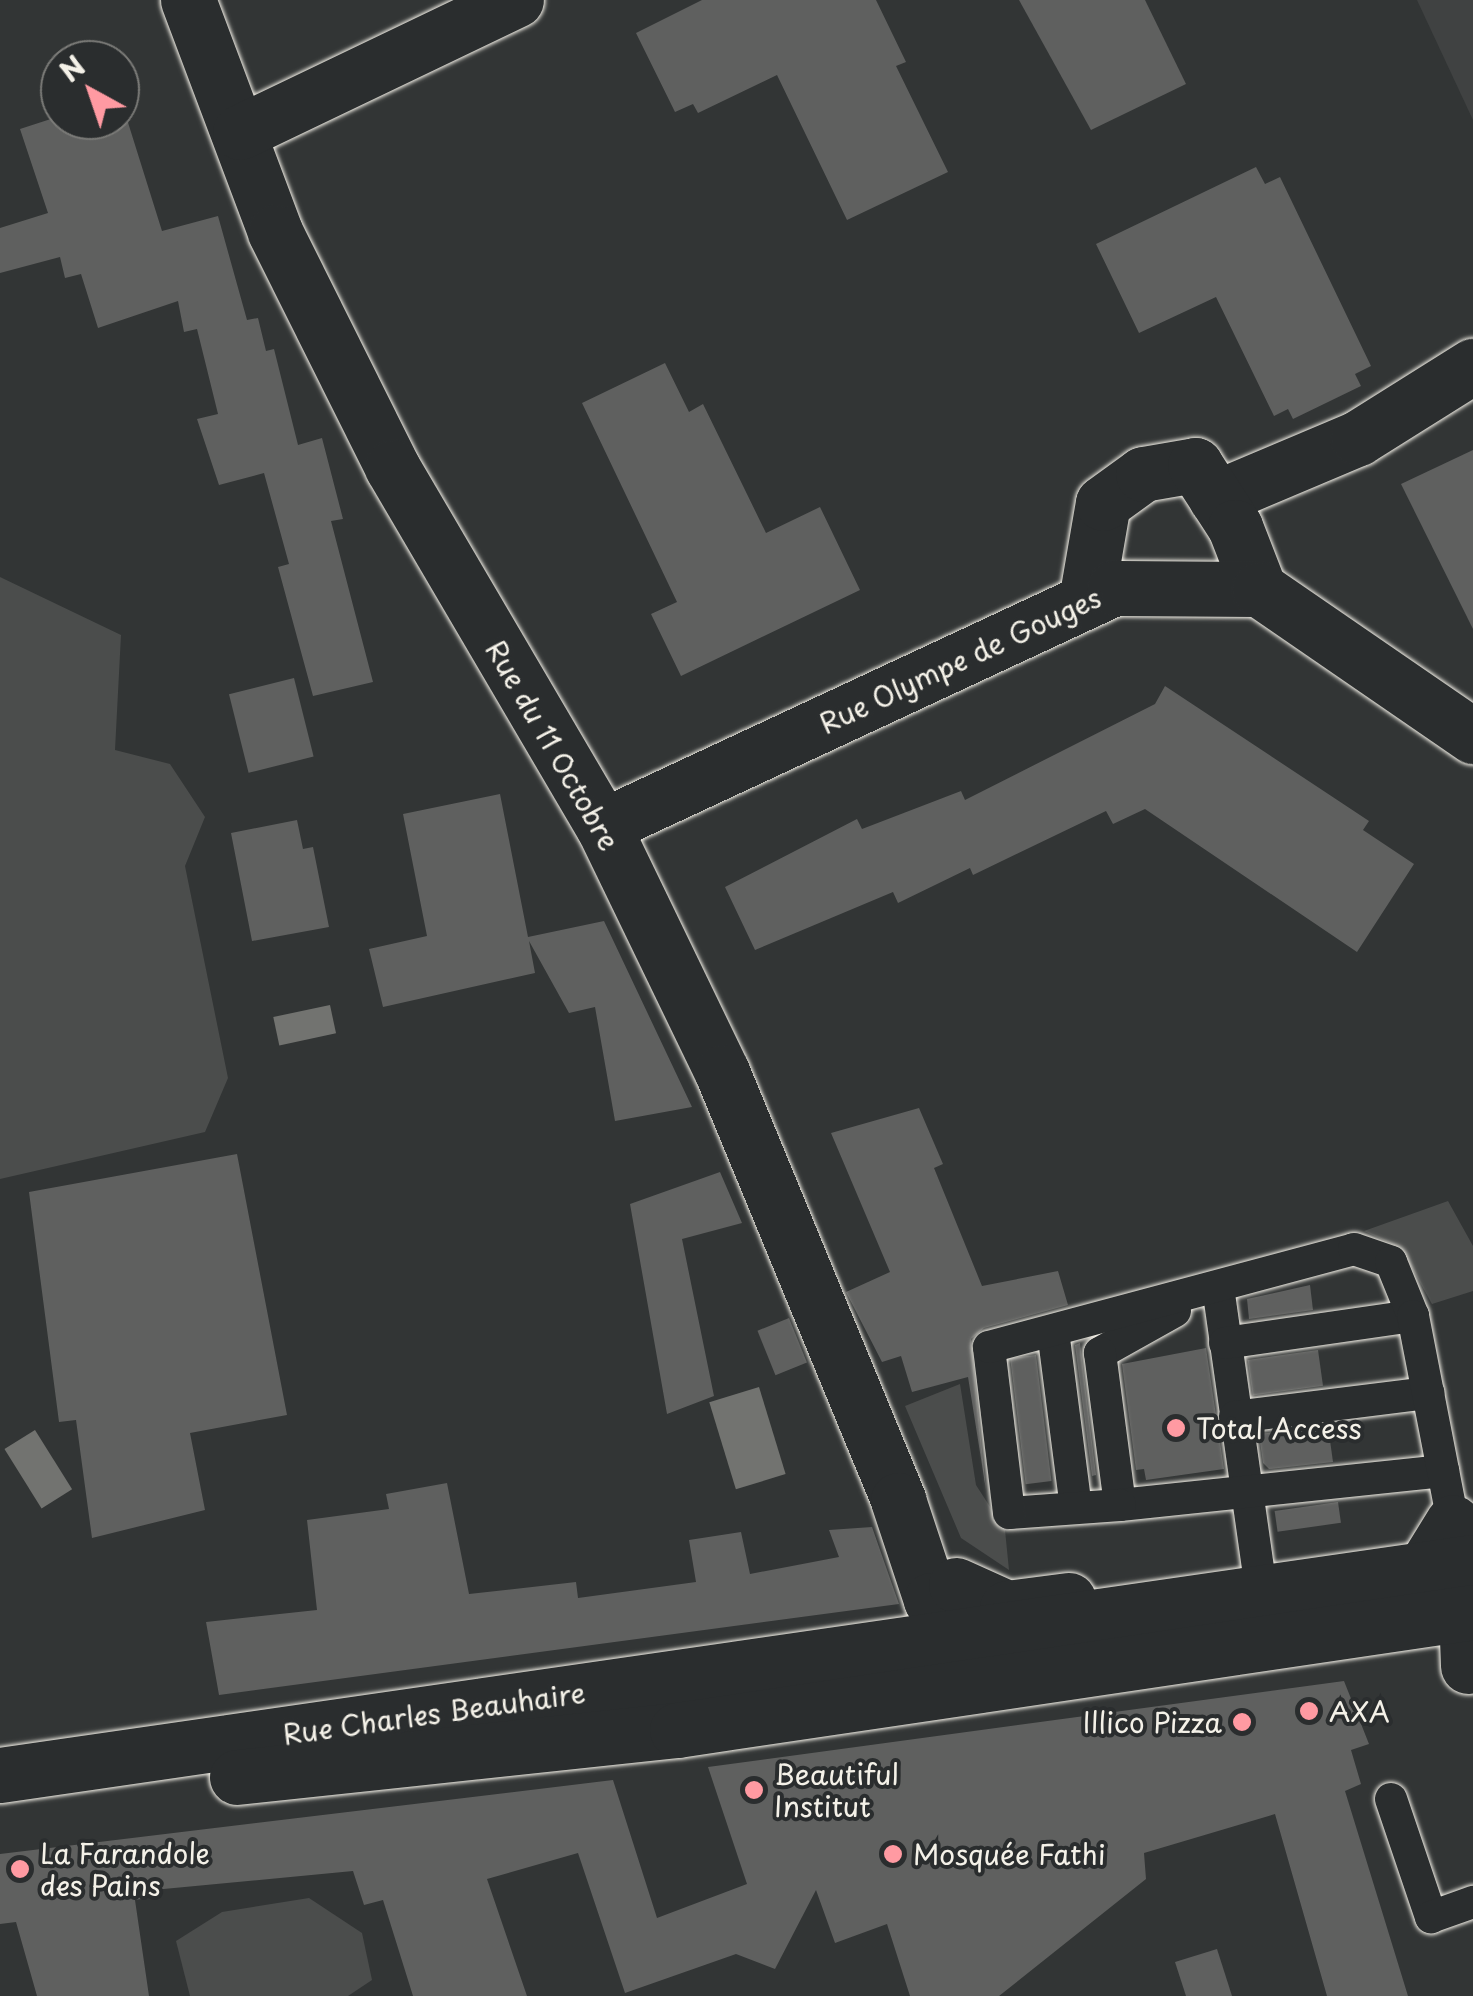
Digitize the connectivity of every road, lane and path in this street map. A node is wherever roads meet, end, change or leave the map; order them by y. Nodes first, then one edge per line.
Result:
1 (188, 0) edge
2 (516, 0) edge
3 (240, 132) junction
4 (1473, 366) edge
5 (1216, 498) junction
6 (1259, 590) junction
7 (1086, 601) junction
8 (1473, 736) edge
9 (603, 826) junction
10 (1218, 1287) junction
11 (1413, 1316) junction
12 (1053, 1331) junction
13 (1225, 1343) junction
14 (1428, 1393) junction
15 (1235, 1418) junction
16 (1244, 1491) junction
17 (1120, 1505) junction
18 (1076, 1508) junction
19 (1459, 1591) edge
20 (1282, 1616) junction
21 (918, 1619) junction
22 (993, 1672) junction
23 (0, 1775) edge
24 (1391, 1799) dead end
25 (0, 1803) edge
26 (1473, 1902) edge

1 - 3 street, Rue du 11 Octobre
2 - 3 street
3 - 9 street, Rue du 11 Octobre
4 - 5 street
5 - 6 street
5 - 7 street
6 - 7 street, Rue Olympe de Gouges
6 - 8 street
7 - 9 street, Rue Olympe de Gouges
9 - 21 street, Rue du 11 Octobre
10 - 11 lane
10 - 12 lane
10 - 13 lane
10 - 17 lane
11 - 13 lane
11 - 14 lane
12 - 18 lane
12 - 18 lane
13 - 15 lane
14 - 15 lane
14 - 19 lane
15 - 16 lane
16 - 17 lane
16 - 19 lane
16 - 20 lane
17 - 18 lane
19 - 20 street
20 - 21 street, Rue Charles Beauhaire
20 - 22 street
21 - 22 street, Rue du 11 Octobre
21 - 23 street, Rue Charles Beauhaire
22 - 25 street
24 - 26 lane

